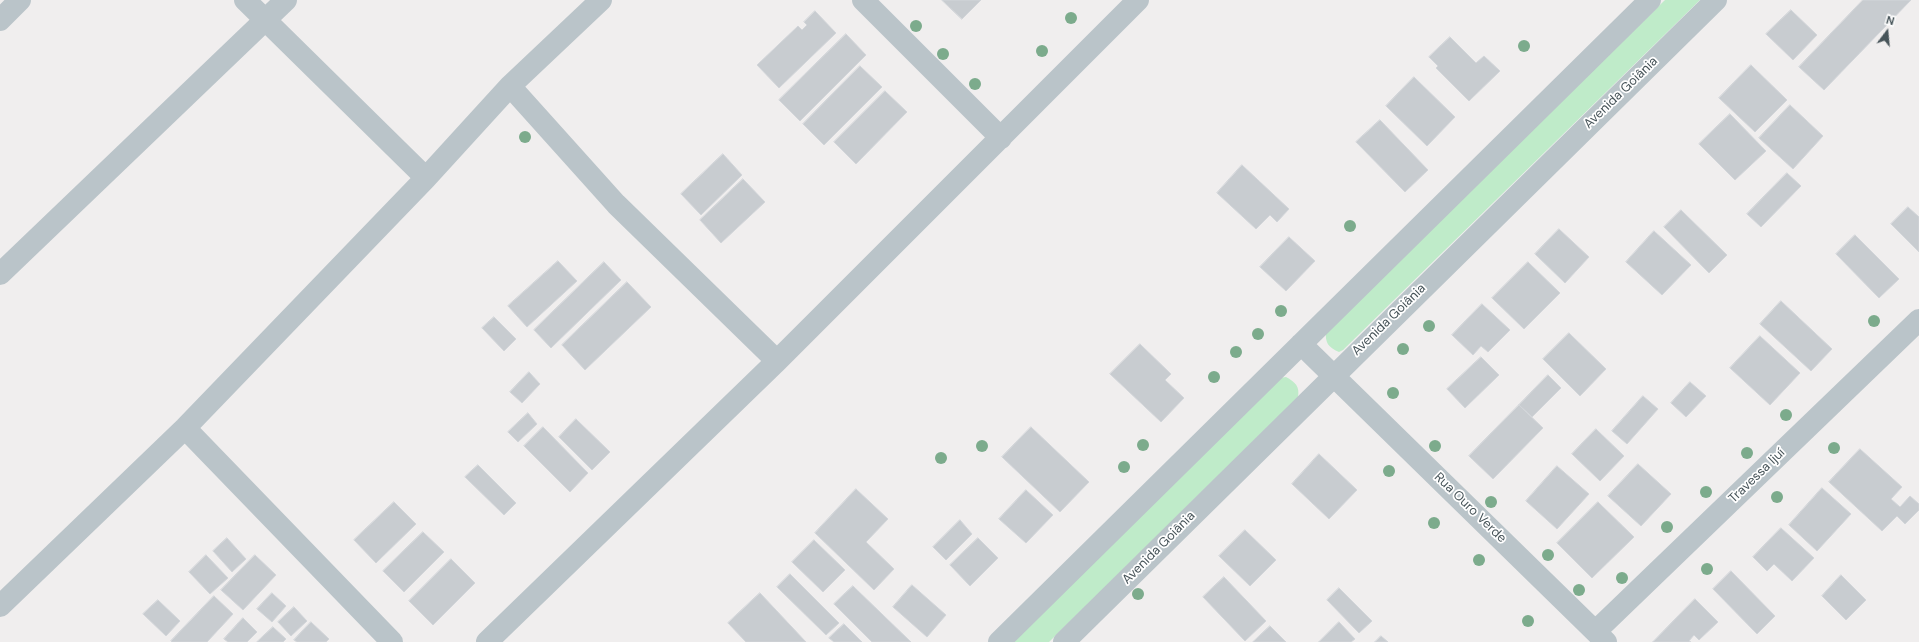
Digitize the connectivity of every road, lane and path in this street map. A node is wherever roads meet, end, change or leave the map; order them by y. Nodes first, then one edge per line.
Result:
1 (20, 0) edge
2 (245, 0) edge
3 (286, 0) edge
4 (601, 0) edge
5 (863, 0) edge
6 (1138, 0) edge
7 (1650, 0) edge
8 (1716, 0) edge
9 (266, 19) junction
10 (0, 20) edge
11 (510, 86) junction
12 (1001, 138) junction
13 (426, 178) junction
14 (0, 274) edge
15 (1919, 320) edge
16 (1301, 344) junction
17 (777, 361) junction
18 (1334, 375) junction
19 (185, 428) junction
20 (0, 606) edge
21 (1601, 636) edge
22 (392, 642) edge
23 (487, 642) edge
24 (999, 642) edge
25 (1064, 642) edge

1 - 10 street
2 - 9 street
3 - 9 street
4 - 11 street
5 - 12 street
6 - 12 street
7 - 16 street
8 - 18 street, Avenida Goiânia
9 - 13 street
9 - 14 street
11 - 13 street
11 - 17 street
12 - 17 street
13 - 19 street
15 - 21 street, Travessa Ijuí
16 - 18 street, Rua Ouro Verde
16 - 24 street
17 - 23 street
18 - 21 street, Rua Ouro Verde
18 - 25 street, Avenida Goiânia
19 - 20 street
19 - 22 street

